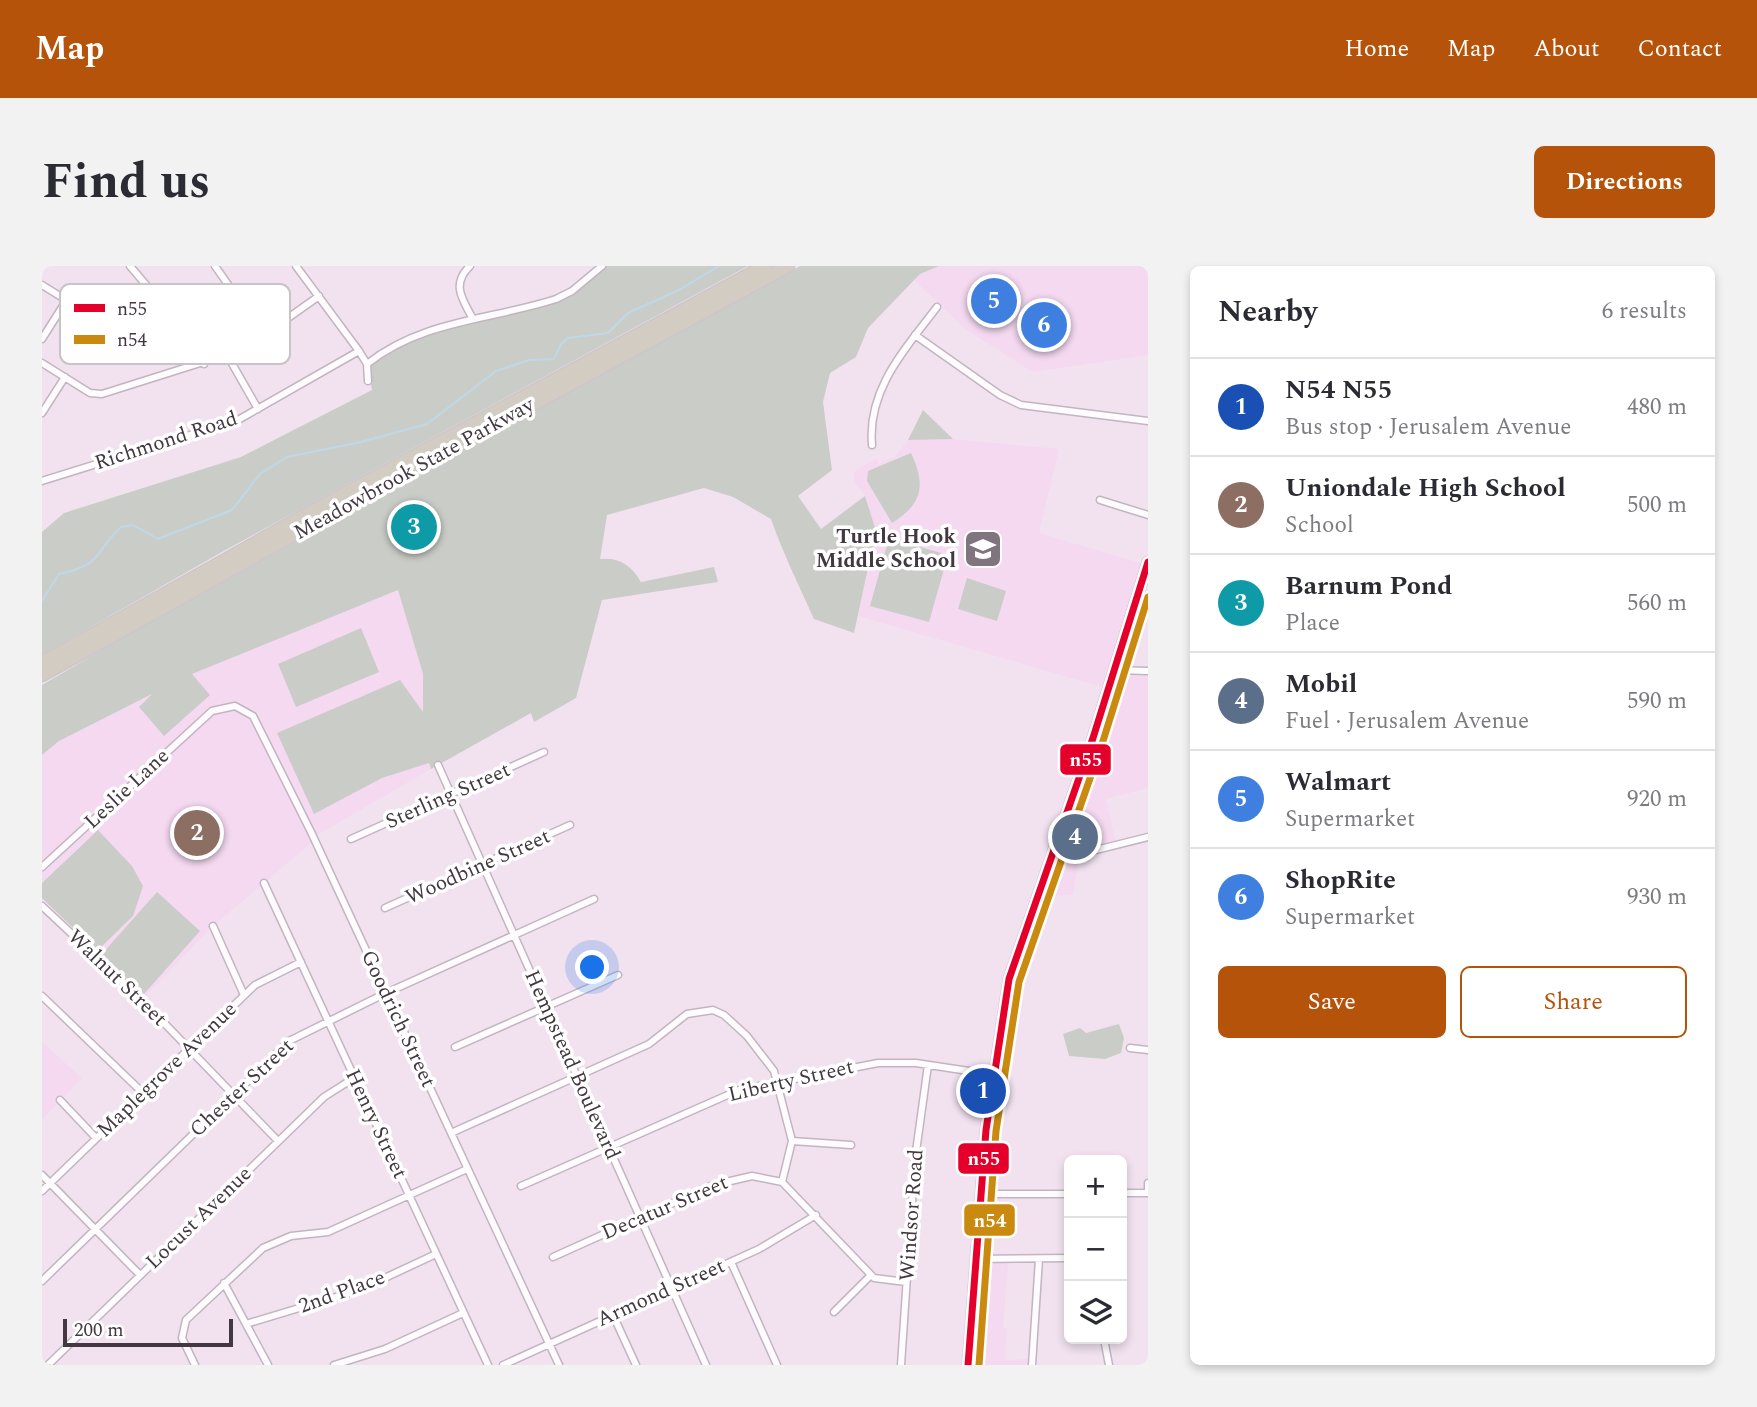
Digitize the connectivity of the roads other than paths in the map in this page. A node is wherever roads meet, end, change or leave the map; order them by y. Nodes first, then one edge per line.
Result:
1 (130, 266) edge
2 (215, 266) edge
3 (296, 266) edge
4 (470, 266) edge
5 (602, 266) edge
6 (765, 266) edge
7 (788, 266) edge
8 (147, 284) edge
9 (228, 284) edge
10 (42, 285) edge
11 (318, 296) junction
12 (60, 297) edge
13 (937, 307) dead end
14 (60, 310) edge
15 (290, 314) edge
16 (472, 319) junction
17 (915, 335) junction
18 (42, 338) edge
19 (359, 351) junction
20 (42, 362) edge
21 (201, 364) edge
22 (232, 364) edge
23 (367, 365) junction
24 (65, 377) junction
25 (369, 380) dead end
26 (258, 409) junction
27 (42, 413) edge
28 (1148, 421) edge
29 (872, 445) dead end
30 (42, 481) edge
31 (1100, 500) dead end
32 (1148, 515) edge
33 (1148, 562) edge
34 (42, 663) edge
35 (1115, 670) junction
36 (1148, 671) edge
37 (42, 676) edge
38 (212, 711) joint
39 (544, 752) dead end
40 (438, 765) dead end
41 (451, 794) junction
42 (570, 825) dead end
43 (1148, 837) edge
44 (351, 839) dead end
45 (1052, 857) junction
46 (483, 865) junction
47 (42, 867) edge
48 (264, 883) dead end
49 (594, 899) dead end
50 (42, 906) edge
51 (385, 908) dead end
52 (213, 926) dead end
53 (514, 935) junction
54 (301, 962) junction
55 (618, 975) dead end
56 (386, 993) junction
57 (244, 995) junction
58 (42, 996) edge
59 (546, 1006) junction
60 (328, 1021) junction
61 (455, 1046) dead end
62 (189, 1048) junction
63 (1130, 1048) dead end
64 (1148, 1050) edge
65 (928, 1065) junction
66 (995, 1075) junction
67 (577, 1077) junction
68 (354, 1078) junction
69 (778, 1082) junction
70 (142, 1093) junction
71 (234, 1094) junction
72 (60, 1100) dead end
73 (451, 1133) junction
74 (96, 1138) junction
75 (278, 1141) junction
76 (792, 1142) junction
77 (850, 1145) dead end
78 (609, 1147) junction
79 (467, 1169) junction
80 (42, 1175) edge
81 (782, 1182) junction
82 (50, 1183) junction
83 (1148, 1183) edge
84 (521, 1186) dead end
85 (42, 1191) edge
86 (1148, 1192) edge
87 (1127, 1193) edge
88 (980, 1194) junction
89 (1064, 1194) edge
90 (409, 1196) junction
91 (816, 1215) junction
92 (640, 1217) junction
93 (95, 1229) junction
94 (436, 1254) junction
95 (553, 1257) dead end
96 (1064, 1258) edge
97 (975, 1259) junction
98 (1039, 1259) junction
99 (731, 1262) junction
100 (140, 1275) junction
101 (871, 1275) junction
102 (42, 1280) edge
103 (906, 1282) junction
104 (224, 1283) junction
105 (672, 1288) junction
106 (463, 1312) junction
107 (834, 1312) dead end
108 (613, 1315) junction
109 (246, 1324) junction
110 (549, 1344) junction
111 (1105, 1344) edge
112 (353, 1362) edge
113 (48, 1365) edge
114 (195, 1365) edge
115 (268, 1365) edge
116 (334, 1365) edge
117 (488, 1365) edge
118 (503, 1365) edge
119 (559, 1365) edge
120 (636, 1365) edge
121 (706, 1365) edge
122 (777, 1365) edge
123 (901, 1365) edge
124 (968, 1365) edge
125 (1032, 1365) edge
126 (1109, 1365) edge

1 - 8 street
2 - 9 street
3 - 11 street
4 - 16 street
5 - 16 street
6 - 34 highway, Meadowbrook State Parkway
7 - 37 highway, Meadowbrook State Parkway
10 - 12 street
11 - 15 street
11 - 19 street
13 - 17 street
14 - 18 street
16 - 23 street
17 - 28 street
17 - 29 street
19 - 23 street
19 - 26 street, Richmond Road
20 - 24 street
21 - 24 street
22 - 26 street
23 - 25 street
24 - 27 street
26 - 30 street, Richmond Road
31 - 32 street
33 - 35 main road
35 - 36 street
35 - 45 main road
38 - 47 street, Leslie Lane
38 - 56 street, Goodrich Street
39 - 41 street, Sterling Street
40 - 41 street, Hempstead Boulevard
41 - 44 street, Sterling Street
41 - 46 street, Hempstead Boulevard
42 - 46 street, Woodbine Street
43 - 45 street
45 - 66 main road
46 - 51 street, Woodbine Street
46 - 53 street, Hempstead Boulevard
48 - 54 street, Henry Street
49 - 53 street, Chester Street
50 - 62 street, Walnut Street
52 - 57 street
53 - 56 street, Chester Street
53 - 59 street, Hempstead Boulevard
54 - 57 street, Maplegrove Avenue
54 - 60 street, Henry Street
55 - 59 street
56 - 60 street, Chester Street
56 - 73 street, Goodrich Street
57 - 62 street, Maplegrove Avenue
58 - 70 street
59 - 61 street
59 - 67 street, Hempstead Boulevard
60 - 68 street, Henry Street
60 - 71 street, Chester Street
62 - 70 street, Maplegrove Avenue
62 - 71 street, Walnut Street
63 - 64 street
65 - 66 street, Liberty Street
65 - 69 street, Liberty Street
65 - 103 street, Windsor Road
66 - 88 main road
67 - 69 street
67 - 73 street
67 - 78 street, Hempstead Boulevard
68 - 75 street, Locust Avenue
68 - 90 street, Henry Street
69 - 76 street
69 - 78 street, Liberty Street
70 - 74 street, Maplegrove Avenue
71 - 75 street, Walnut Street
71 - 93 street, Chester Street
72 - 74 street
73 - 79 street, Goodrich Street
74 - 82 street, Maplegrove Avenue
75 - 100 street, Locust Avenue
76 - 77 street
76 - 81 street
78 - 84 street, Liberty Street
78 - 92 street, Hempstead Boulevard
79 - 90 street
79 - 110 street, Goodrich Street
80 - 82 street
81 - 91 street
81 - 92 street, Decatur Street
82 - 85 street, Maplegrove Avenue
82 - 93 street
83 - 86 street
86 - 87 street
88 - 89 street
88 - 97 main road
90 - 94 street, Henry Street
90 - 104 street
91 - 99 street, Armond Street
91 - 101 street
92 - 95 street, Decatur Street
92 - 105 street, Hempstead Boulevard
93 - 100 street
93 - 102 street, Chester Street
94 - 106 street, Henry Street
94 - 109 street, 2nd Place
96 - 98 street
97 - 98 street
97 - 124 main road
98 - 125 street
99 - 105 street, Armond Street
99 - 122 street
100 - 113 street, Locust Avenue
101 - 103 street
101 - 107 street
103 - 123 street, Windsor Road
104 - 109 street
104 - 114 street
105 - 108 street, Armond Street
105 - 121 street, Hempstead Boulevard
106 - 112 street
106 - 117 street, Henry Street
108 - 110 street, Armond Street
108 - 120 street
109 - 115 street
110 - 118 street, Armond Street
110 - 119 street, Goodrich Street
111 - 126 street
112 - 116 street

